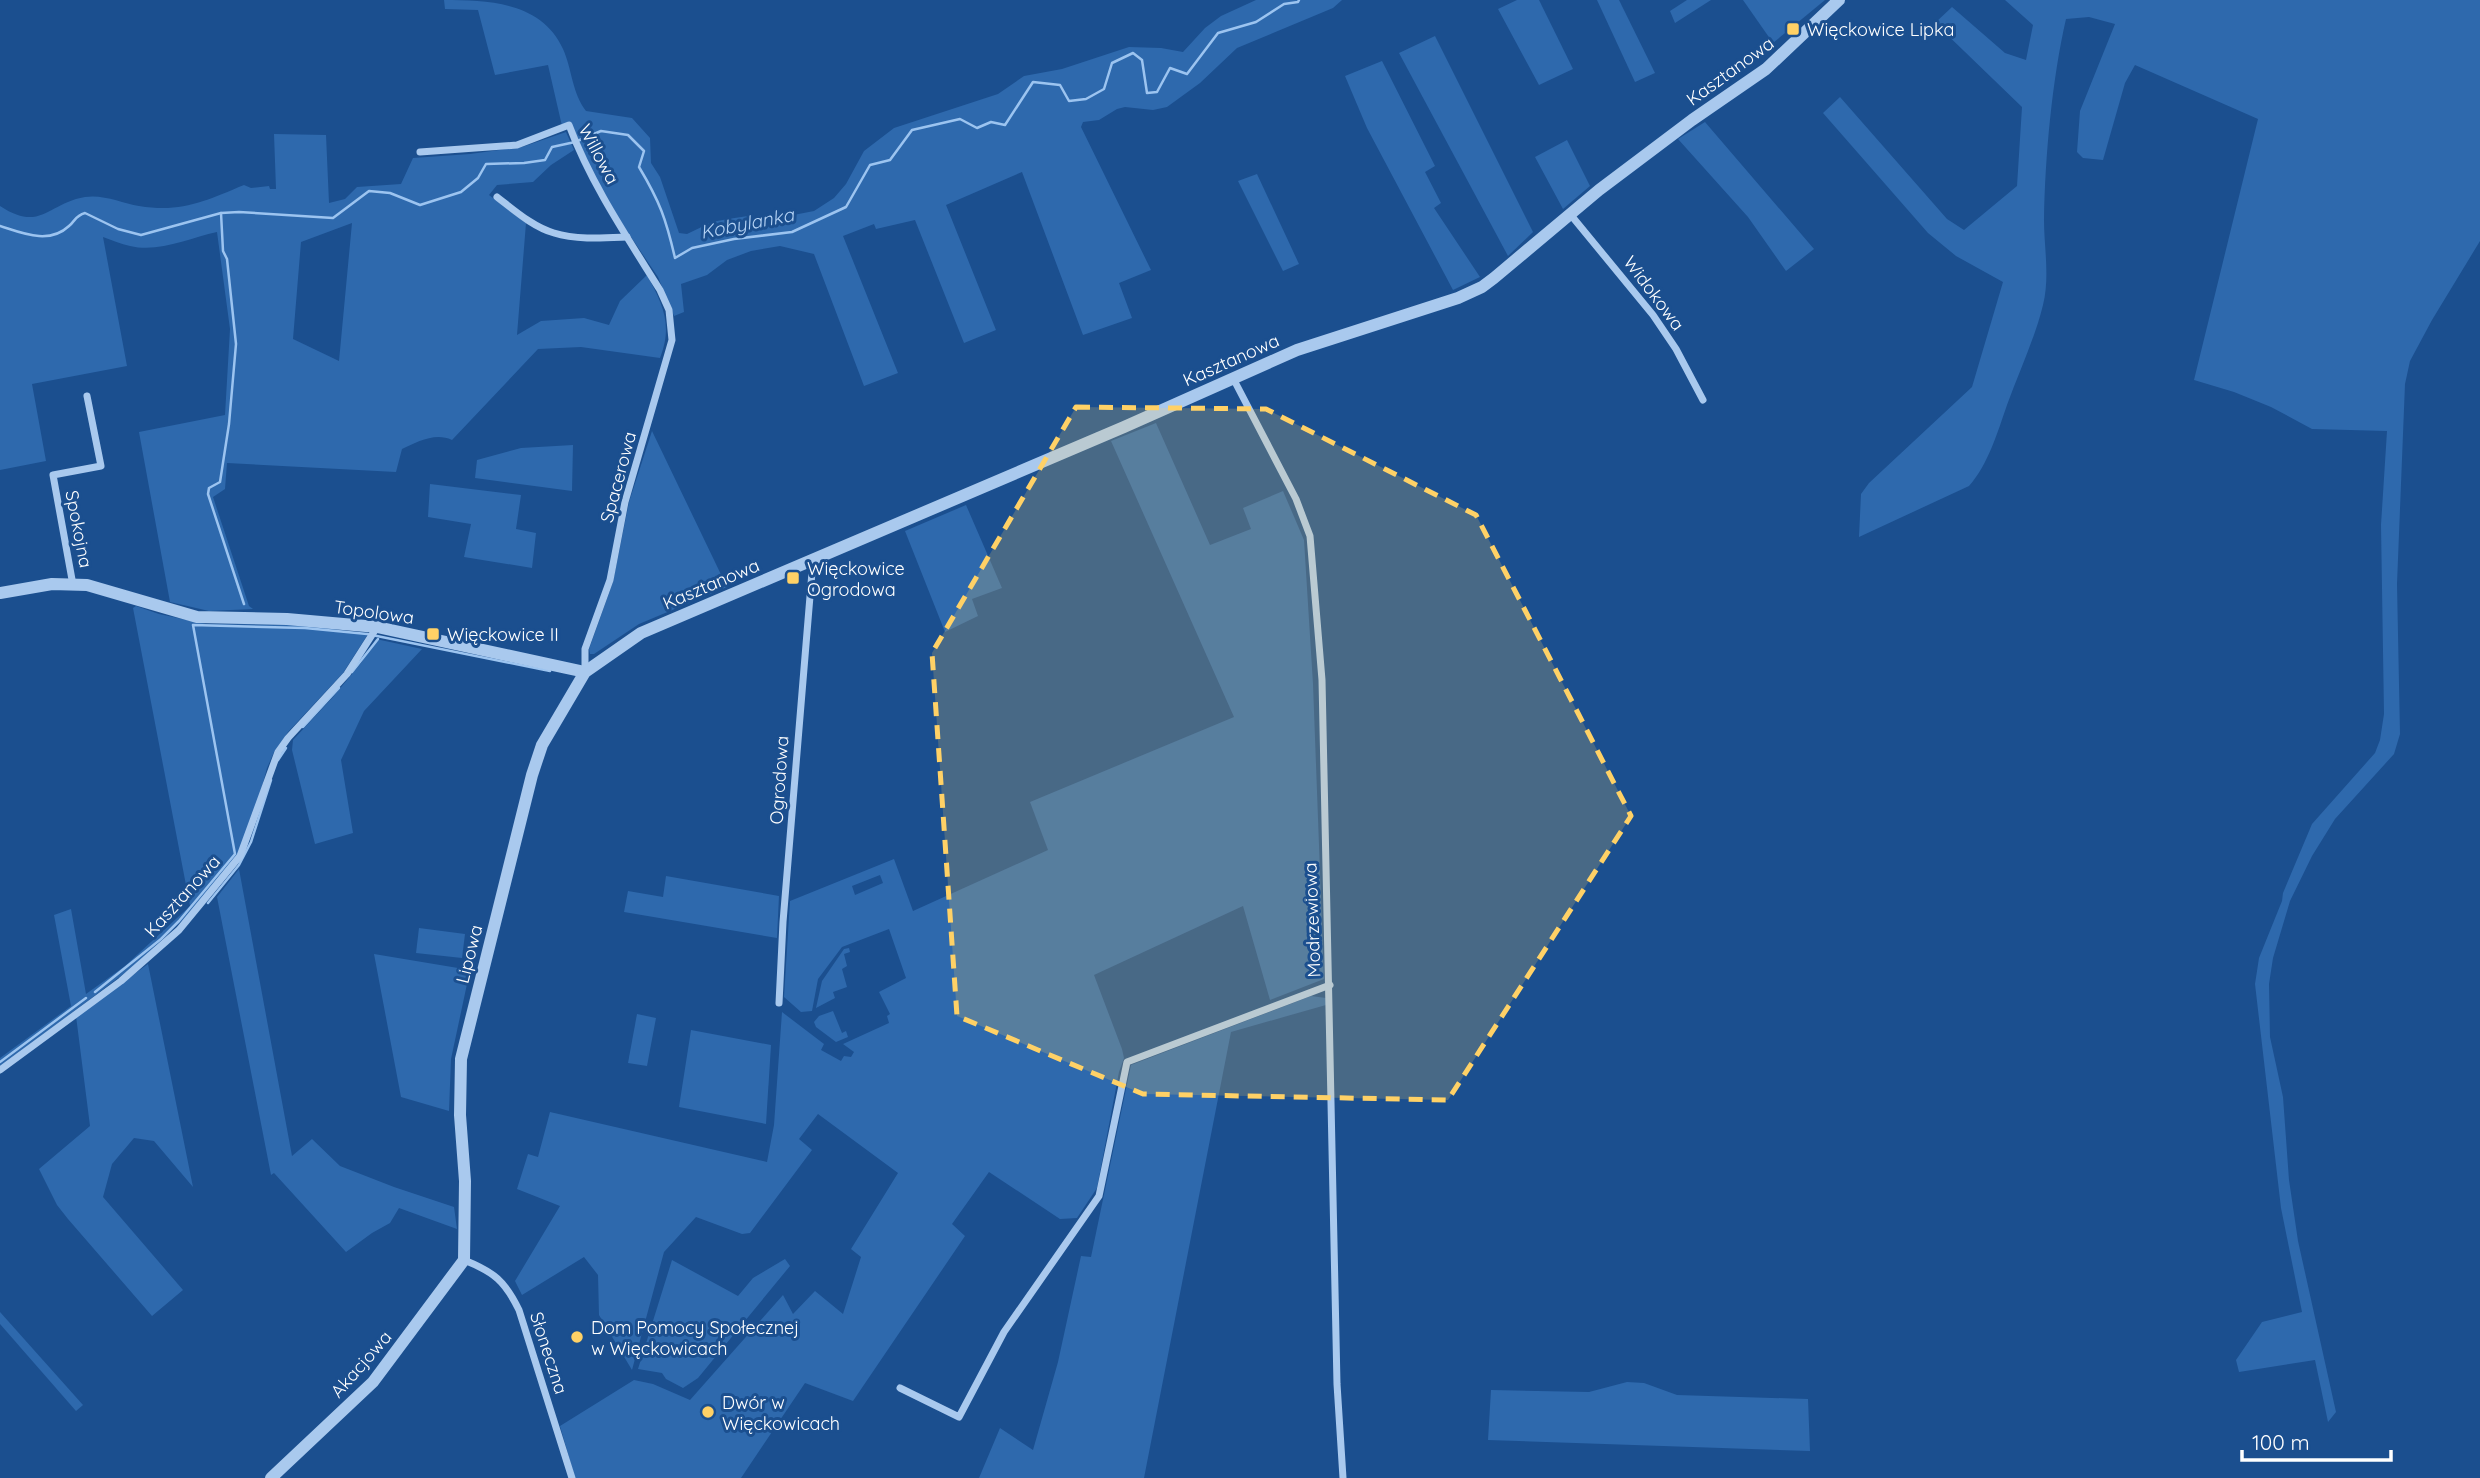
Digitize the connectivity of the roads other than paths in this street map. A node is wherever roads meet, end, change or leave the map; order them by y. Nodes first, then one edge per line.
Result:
1 (1839, 0) edge
2 (419, 152) dead end
3 (497, 197) dead end
4 (1570, 214) junction
5 (627, 237) junction
6 (660, 290) joint
7 (1234, 380) junction
8 (87, 396) dead end
9 (1703, 400) dead end
10 (813, 559) junction
11 (73, 585) junction
12 (0, 593) edge
13 (377, 627) junction
14 (585, 672) junction
15 (1329, 985) junction
16 (779, 1003) dead end
17 (0, 1070) edge
18 (464, 1260) junction
19 (900, 1388) dead end
20 (271, 1478) edge
21 (572, 1478) edge
22 (1343, 1478) edge

1 - 4 street, Kasztanowa
2 - 5 street, Willowa
3 - 5 street
4 - 7 street, Kasztanowa
4 - 9 street, Widokowa
5 - 6 street, Willowa
6 - 14 street, Spacerowa
7 - 10 street, Kasztanowa
7 - 15 street, Modrzewiowa
8 - 11 street, Spokojna
10 - 14 street, Kasztanowa
10 - 16 street, Ogrodowa
11 - 12 street, Topolowa
11 - 13 street, Topolowa
13 - 14 street, Topolowa
13 - 17 street, Kasztanowa
14 - 18 street, Lipowa
15 - 19 street
15 - 22 street, Modrzewiowa
18 - 20 street, Akacjowa
18 - 21 street, Słoneczna

